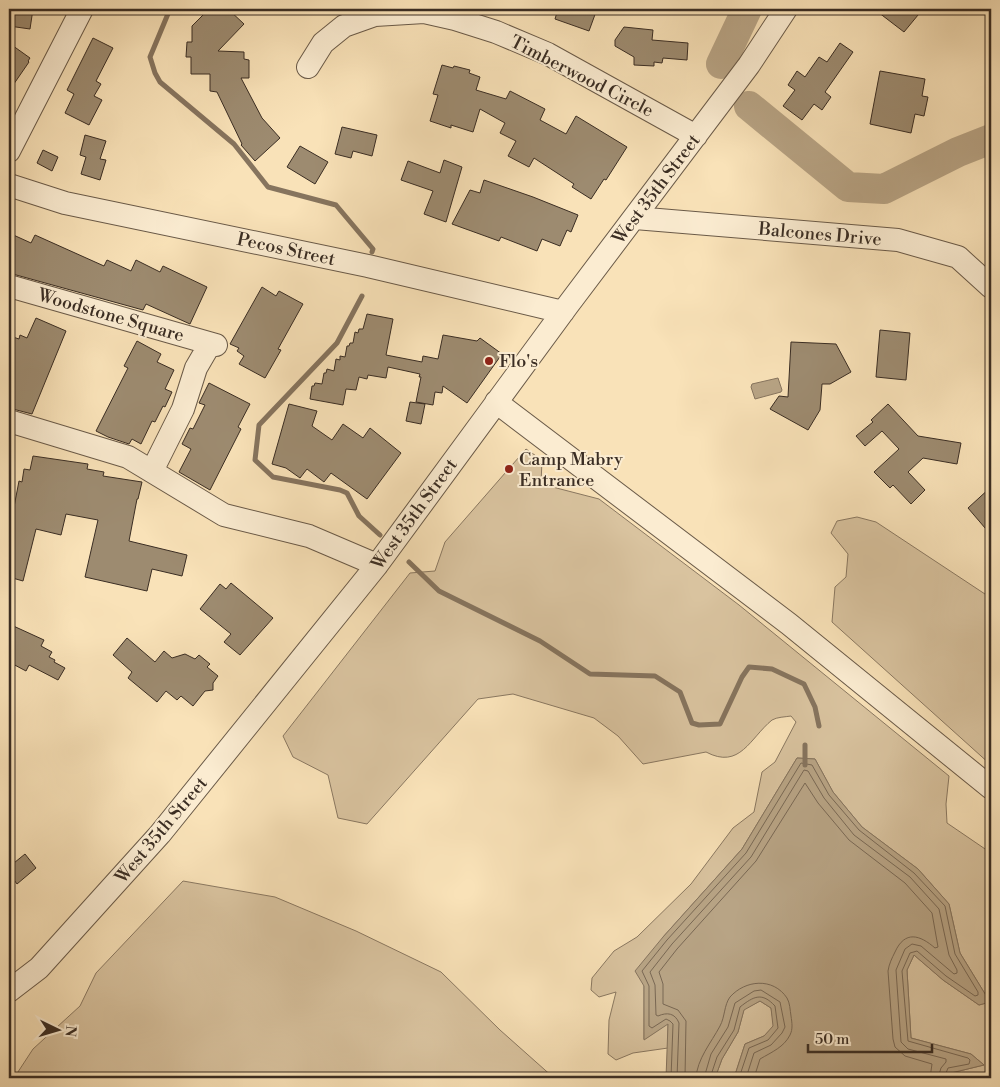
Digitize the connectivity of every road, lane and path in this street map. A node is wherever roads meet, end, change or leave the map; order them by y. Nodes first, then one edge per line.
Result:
1 (82, 9) edge
2 (786, 9) edge
3 (308, 66) dead end
4 (696, 136) junction
5 (9, 151) edge
6 (9, 185) edge
7 (635, 218) junction
8 (991, 287) edge
9 (10, 289) edge
10 (563, 312) junction
11 (496, 402) junction
12 (9, 421) edge
13 (152, 471) junction
14 (377, 564) junction
15 (991, 788) edge
16 (9, 991) edge

1 - 5 street
2 - 4 street, West 35th Street
3 - 4 street, Timberwood Circle
4 - 7 street, West 35th Street
6 - 10 street, Pecos Street
7 - 8 street, Balcones Drive
7 - 10 street, West 35th Street
9 - 13 street, Woodstone Square
10 - 11 street, West 35th Street
11 - 14 street, West 35th Street
11 - 15 street
12 - 13 street
13 - 14 street
14 - 16 street, West 35th Street

